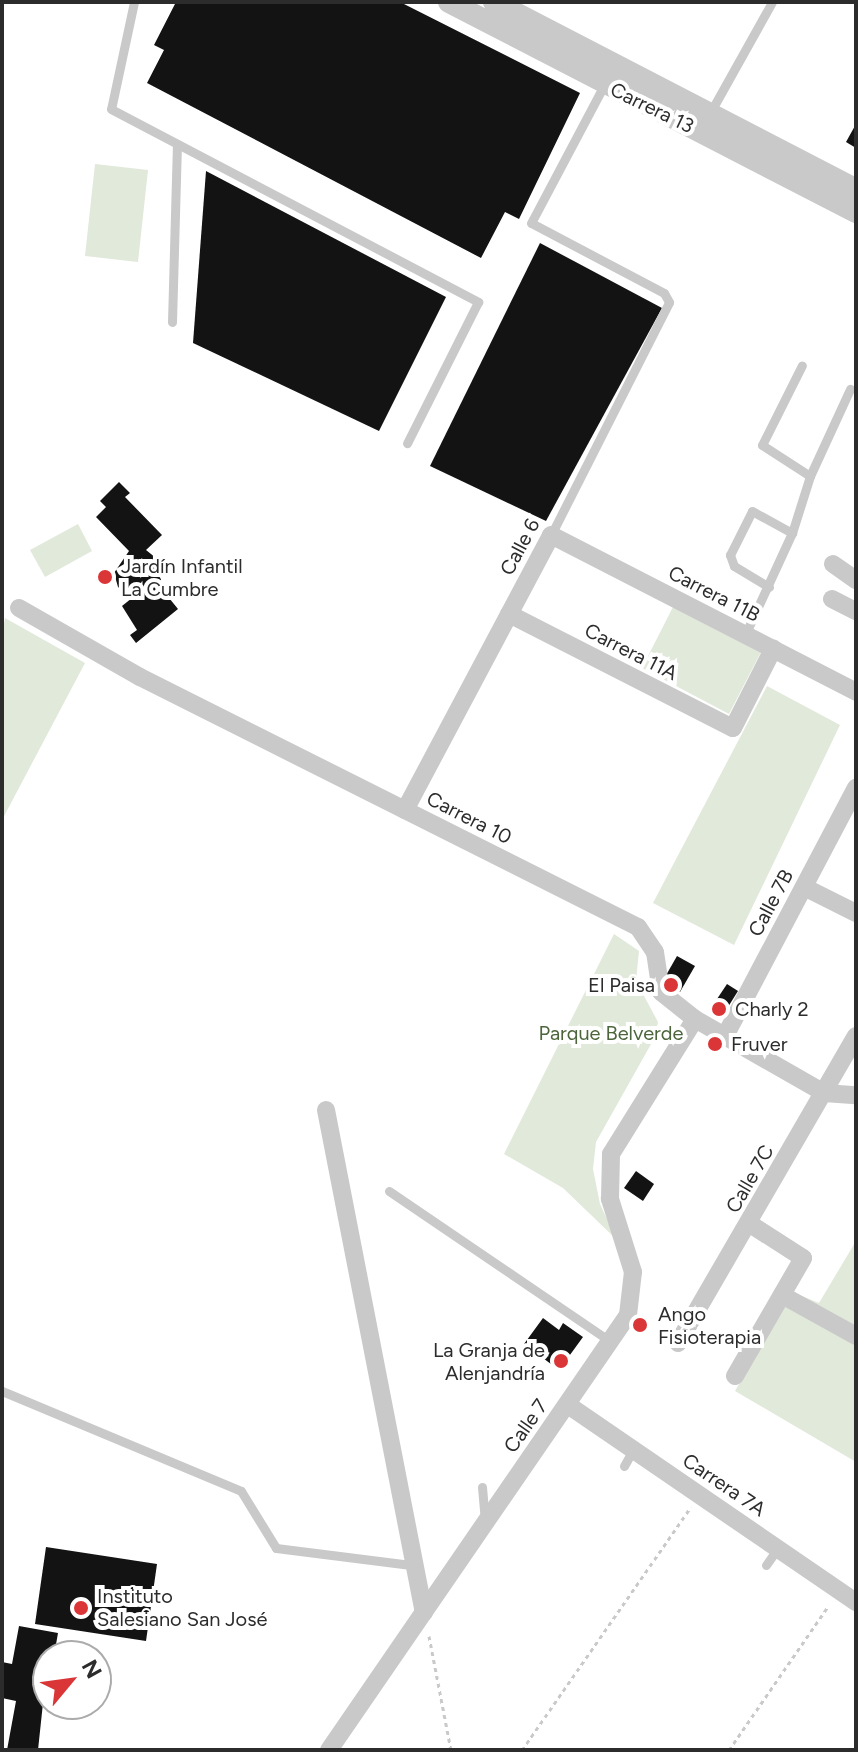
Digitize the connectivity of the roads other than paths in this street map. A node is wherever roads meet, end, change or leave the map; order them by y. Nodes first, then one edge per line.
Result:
1 (134, 2) edge
2 (449, 2) edge
3 (772, 2) edge
4 (500, 13) edge
5 (604, 85) junction
6 (710, 113) junction
7 (177, 144) junction
8 (856, 190) edge
9 (856, 212) edge
10 (172, 322) dead end
11 (802, 365) dead end
12 (850, 389) dead end
13 (407, 443) dead end
14 (810, 476) junction
15 (792, 533) junction
16 (551, 535) junction
17 (833, 564) dead end
18 (856, 580) edge
19 (769, 587) junction
20 (832, 599) dead end
21 (19, 608) dead end
22 (856, 611) edge
23 (509, 614) junction
24 (745, 635) junction
25 (773, 649) junction
26 (856, 692) edge
27 (856, 788) edge
28 (405, 810) junction
29 (839, 821) junction
30 (856, 829) edge
31 (804, 887) junction
32 (856, 913) edge
33 (695, 1019) junction
34 (856, 1036) edge
35 (724, 1038) junction
36 (824, 1093) junction
37 (856, 1095) edge
38 (326, 1110) dead end
39 (389, 1191) dead end
40 (750, 1224) junction
41 (782, 1295) junction
42 (856, 1336) edge
43 (678, 1343) dead end
44 (613, 1344) junction
45 (735, 1376) dead end
46 (2, 1391) edge
47 (568, 1405) junction
48 (482, 1487) dead end
49 (486, 1523) junction
50 (778, 1548) junction
51 (411, 1565) junction
52 (766, 1565) dead end
53 (856, 1602) edge
54 (424, 1613) junction
55 (329, 1750) edge

1 - 7 lane
2 - 4 street, Carrera 13
3 - 6 lane
4 - 5 street, Carrera 13
4 - 6 street, Carrera 13
5 - 9 street, Carrera 13
5 - 16 lane, Calle 6
6 - 8 street, Carrera 13
7 - 10 lane
7 - 13 lane
11 - 14 lane
12 - 14 lane
14 - 15 lane
15 - 19 lane
15 - 19 lane
16 - 23 street, Calle 6
16 - 24 street, Carrera 11B
17 - 18 street
19 - 24 lane
20 - 22 street
21 - 28 street, Carrera 10
23 - 25 street, Carrera 11A
23 - 28 street, Calle 6
24 - 25 street, Carrera 11B
25 - 26 street, Carrera 11B
27 - 29 street, Calle 7B
28 - 33 street, Carrera 10
29 - 30 street
29 - 31 street, Calle 7B
31 - 32 street
31 - 35 street, Calle 7B
33 - 35 street, Carrera 10
33 - 44 street, Calle 7
34 - 36 street, Calle 7C
35 - 36 street, Carrera 10
36 - 37 street, Carrera 10
36 - 40 street, Calle 7C
38 - 51 street
39 - 44 lane
40 - 41 street
40 - 43 street, Calle 7C
41 - 42 street
41 - 45 street
44 - 47 street, Calle 7
46 - 51 lane
47 - 49 street, Calle 7
47 - 50 street, Carrera 7A
48 - 49 lane
49 - 54 street, Calle 7
50 - 52 lane
50 - 53 street, Carrera 7A
51 - 54 street
54 - 55 street, Calle 7

